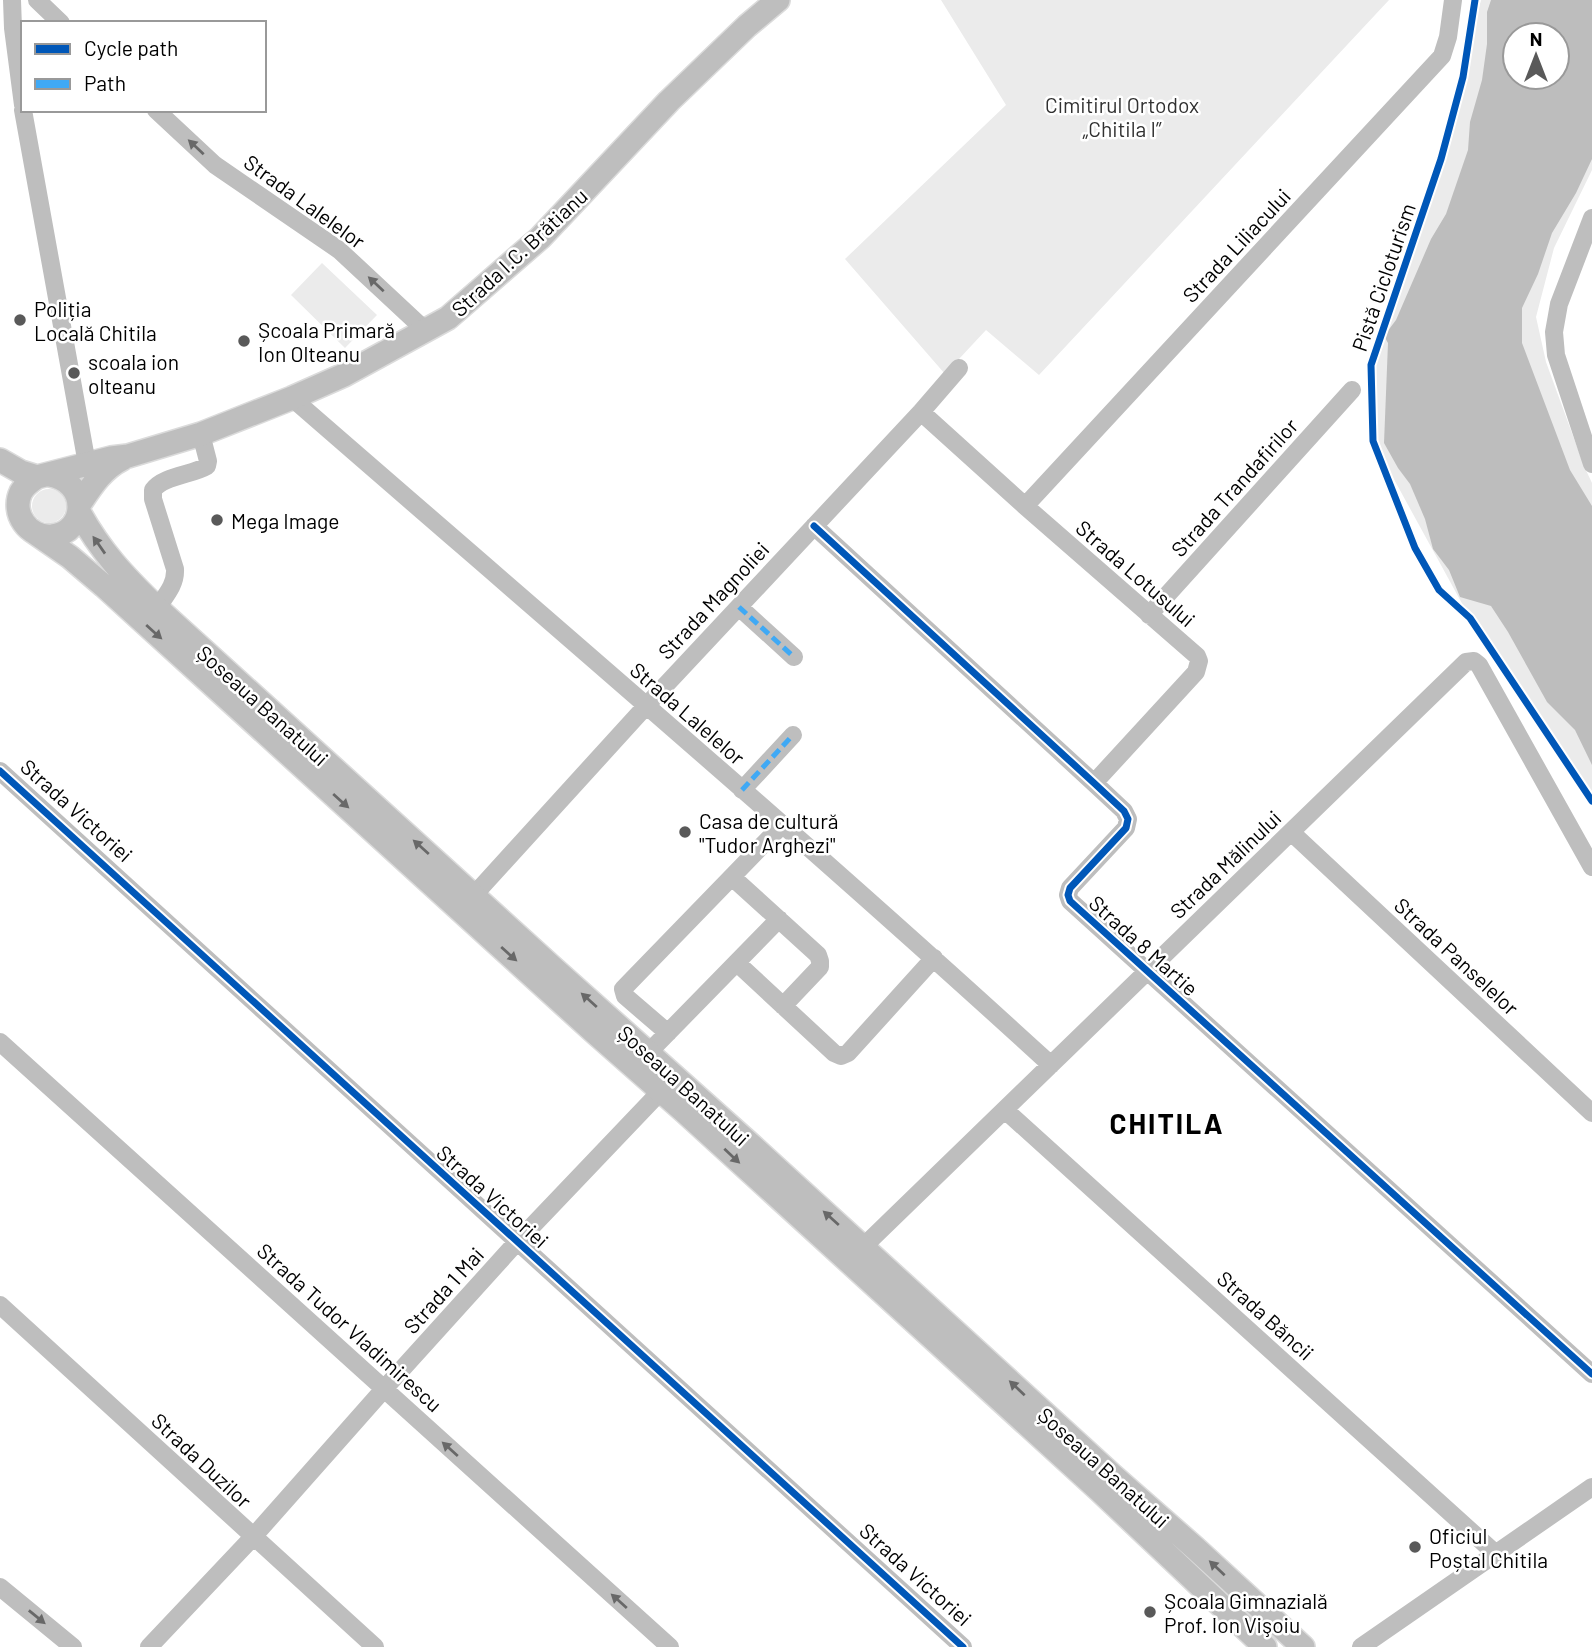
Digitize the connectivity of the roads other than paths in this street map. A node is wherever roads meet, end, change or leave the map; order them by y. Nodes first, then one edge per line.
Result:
1 (12, 0) edge
2 (37, 0) edge
3 (778, 0) edge
4 (1453, 0) edge
5 (59, 21) edge
6 (21, 92) edge
7 (24, 112) edge
8 (158, 112) edge
9 (1592, 218) edge
10 (426, 331) junction
11 (959, 368) dead end
12 (1352, 390) dead end
13 (292, 398) junction
14 (921, 412) junction
15 (201, 434) junction
16 (128, 456) junction
17 (0, 460) edge
18 (87, 464) junction
19 (1592, 464) edge
20 (43, 476) junction
21 (0, 491) edge
22 (1025, 506) junction
23 (79, 508) junction
24 (25, 521) junction
25 (814, 526) junction
26 (739, 607) junction
27 (157, 608) junction
28 (1149, 615) junction
29 (794, 657) dead end
30 (646, 706) junction
31 (793, 735) dead end
32 (0, 771) edge
33 (1094, 783) junction
34 (742, 790) junction
35 (782, 825) junction
36 (1291, 832) junction
37 (1592, 867) edge
38 (732, 877) junction
39 (474, 895) junction
40 (779, 919) junction
41 (934, 958) junction
42 (737, 963) junction
43 (1147, 972) junction
44 (783, 1006) junction
45 (668, 1032) junction
46 (0, 1042) edge
47 (648, 1053) junction
48 (1051, 1065) junction
49 (661, 1091) junction
50 (1005, 1110) junction
51 (1592, 1112) edge
52 (517, 1242) junction
53 (863, 1247) junction
54 (0, 1305) edge
55 (1592, 1374) edge
56 (384, 1388) junction
57 (1592, 1487) edge
58 (253, 1537) junction
59 (1496, 1554) junction
60 (0, 1587) edge
61 (73, 1647) edge
62 (149, 1647) edge
63 (375, 1647) edge
64 (670, 1647) edge
65 (963, 1647) edge
66 (1265, 1647) edge
67 (1303, 1647) edge
68 (1362, 1647) edge

1 - 6 street
2 - 5 street
3 - 10 main road, Strada I.C. Brătianu
4 - 22 street, Strada Liliacului
7 - 18 street
10 -> 8 street, Strada Lalelelor
9 - 19 street
10 - 13 main road, Strada I.C. Brătianu
11 - 14 street, Strada Magnoliei
12 - 28 street, Strada Trandafirilor
13 - 15 main road, Strada I.C. Brătianu
13 - 30 street, Strada Lalelelor
14 - 22 street, Strada Lotusului
14 - 25 street, Strada Magnoliei
15 - 16 main road, Strada I.C. Brătianu
15 - 27 street
16 - 18 main road, Strada I.C. Brătianu
16 - 23 main road, Strada I.C. Brătianu
17 - 20 main road
18 - 20 main road, Strada I.C. Brătianu
20 - 23 main road
20 - 24 main road
21 - 24 main road, Șoseaua Banatului
22 - 28 street, Strada Lotusului
23 - 24 main road
27 -> 23 main road, Șoseaua Banatului
24 -> 49 main road, Șoseaua Banatului
25 - 26 street, Strada Magnoliei
25 - 33 street, Strada 8 Martie
26 - 29 street
26 - 30 street, Strada Magnoliei
39 -> 27 main road, Șoseaua Banatului
28 - 33 street, Strada Lotusului
30 - 34 street, Strada Lalelelor
30 - 39 street, Strada Magnoliei
31 - 34 street
32 - 52 street, Strada Victoriei
33 - 43 street, Strada 8 Martie
34 - 35 street, Strada Lalelelor
35 - 38 street
35 - 41 street, Strada Lalelelor
36 - 37 street, Strada Mălinului
36 - 43 street, Strada Mălinului
36 - 51 street, Strada Panselelor
38 - 40 street
38 - 45 street
47 -> 39 main road, Șoseaua Banatului
40 - 42 street
40 - 44 street
41 - 44 street
41 - 48 street, Strada Lalelelor
42 - 44 street
42 - 45 street
43 - 48 street, Strada Mălinului
43 - 55 street, Strada 8 Martie
45 - 47 street
46 - 56 street, Strada Tudor Vladimirescu
53 -> 47 main road, Șoseaua Banatului
48 - 50 street, Strada Mălinului
49 - 52 street, Strada 1 Mai
49 -> 66 main road, Șoseaua Banatului
50 - 53 street, Strada Mălinului
50 - 59 street, Strada Băncii
52 - 56 street, Strada 1 Mai
52 - 65 street, Strada Victoriei
67 -> 53 main road, Șoseaua Banatului
54 - 58 street, Strada Duzilor
56 - 58 street, Strada 1 Mai
64 -> 56 street, Strada Tudor Vladimirescu
57 - 59 street
58 - 62 street, Strada 1 Mai
58 - 63 street, Strada Duzilor
59 - 68 street
60 -> 61 street

